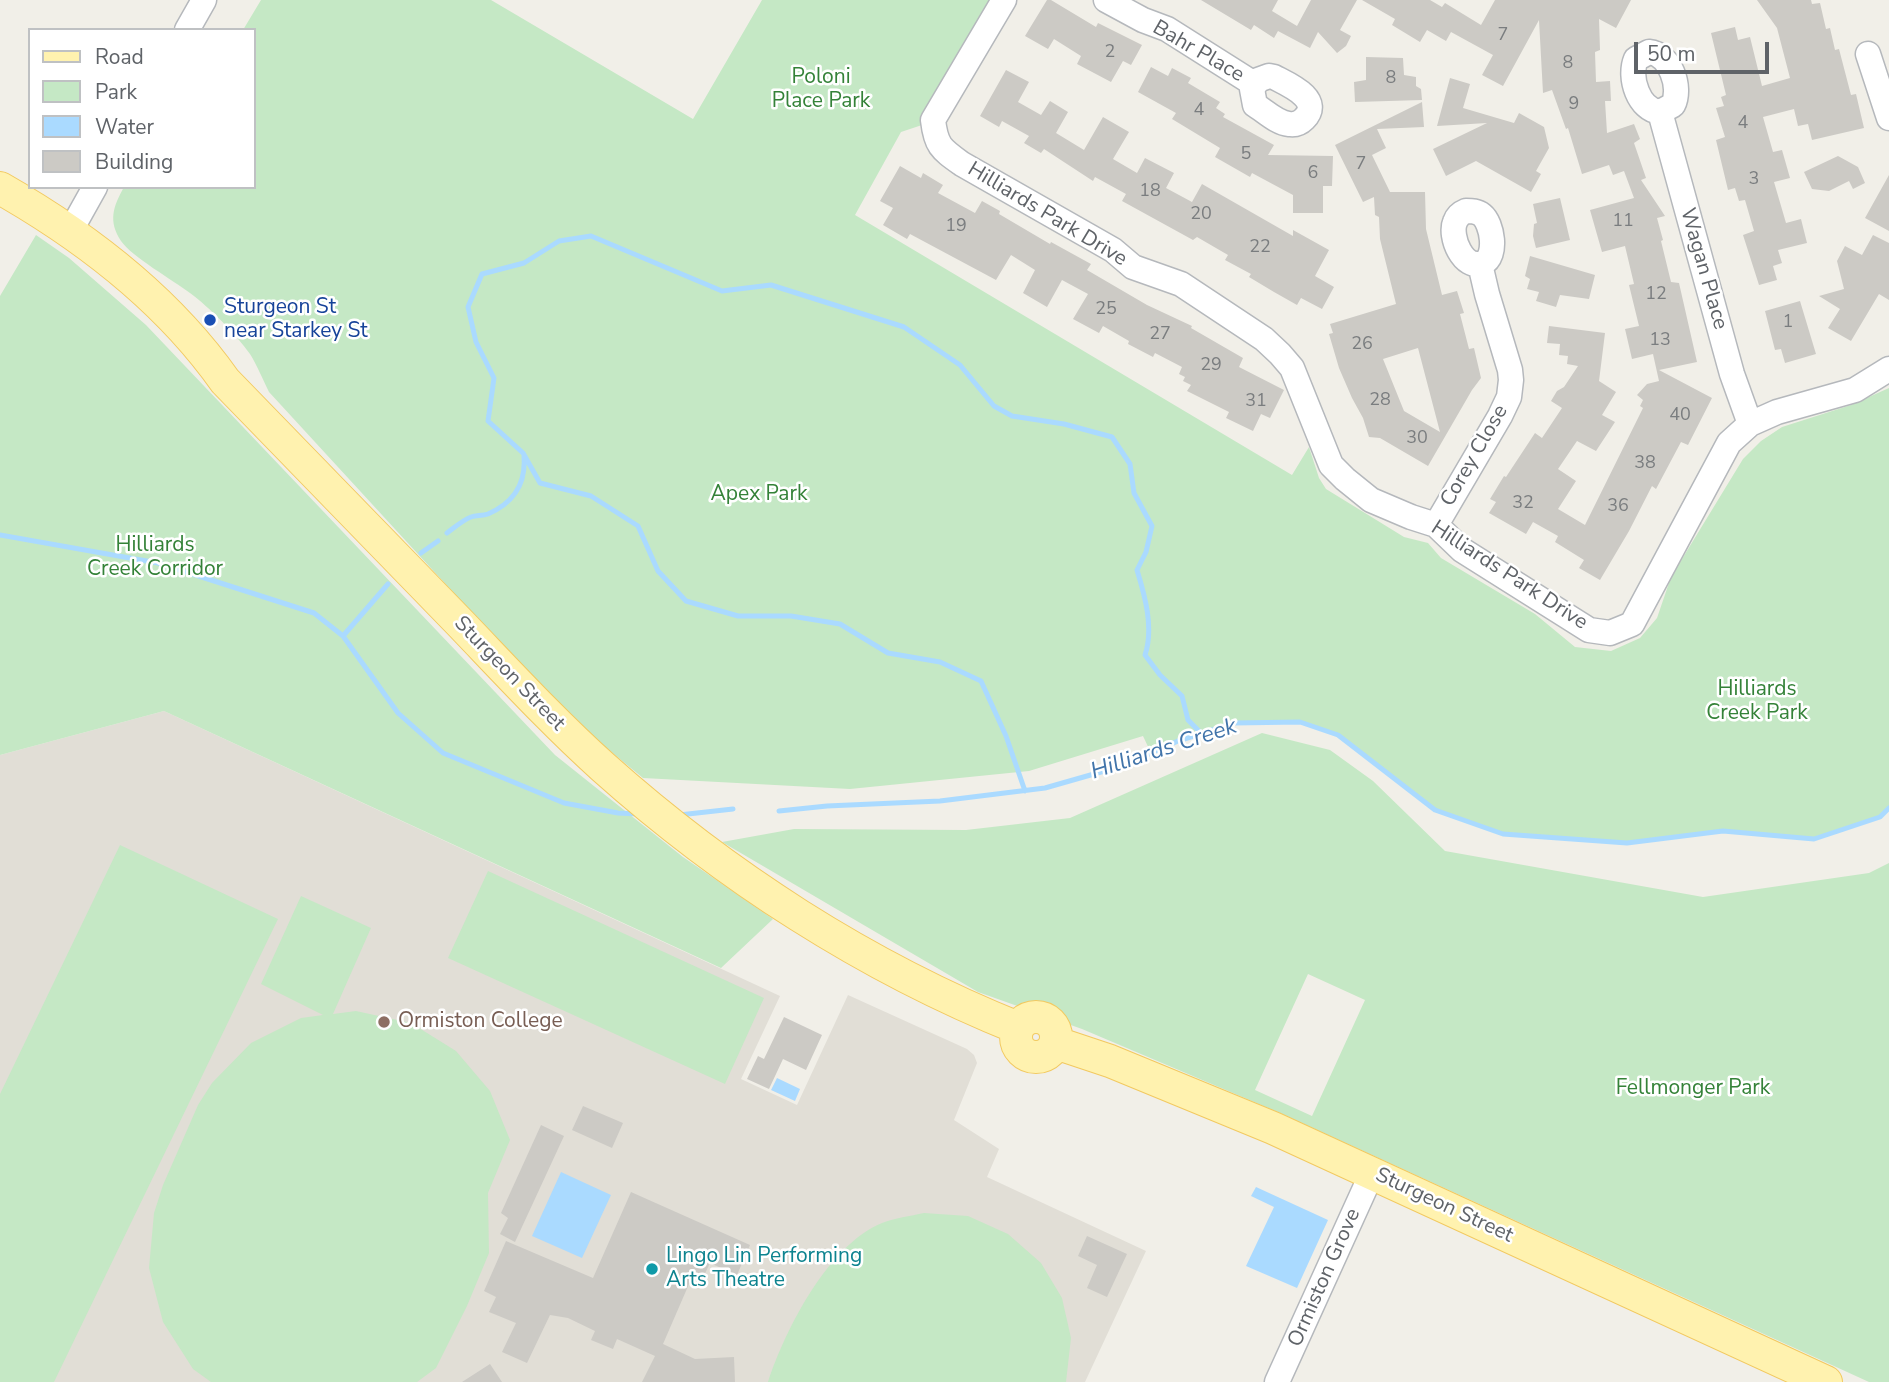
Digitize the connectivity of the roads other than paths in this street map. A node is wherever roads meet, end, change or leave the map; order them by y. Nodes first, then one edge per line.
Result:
1 (204, 0) edge
2 (1004, 0) edge
3 (1105, 0) edge
4 (188, 28) edge
5 (1868, 54) dead end
6 (1254, 84) dead end
7 (1884, 87) edge
8 (1660, 111) dead end
9 (1889, 118) edge
10 (0, 188) edge
11 (95, 189) edge
12 (71, 230) junction
13 (1480, 264) dead end
14 (1889, 369) edge
15 (1750, 424) junction
16 (1436, 525) junction
17 (1372, 1173) junction
18 (1277, 1382) edge
19 (1826, 1382) edge

1 - 4 street
2 - 16 street, Hilliards Park Drive
3 - 6 street, Bahr Place
5 - 7 street
7 - 9 street
8 - 15 street, Wagan Place
10 - 12 main road, Sturgeon Street
11 - 12 street
12 - 17 main road, Sturgeon Street
13 - 16 street, Corey Close
14 - 15 street, Hilliards Park Drive
15 - 16 street, Hilliards Park Drive
17 - 18 street, Ormiston Grove
17 - 19 main road, Sturgeon Street

